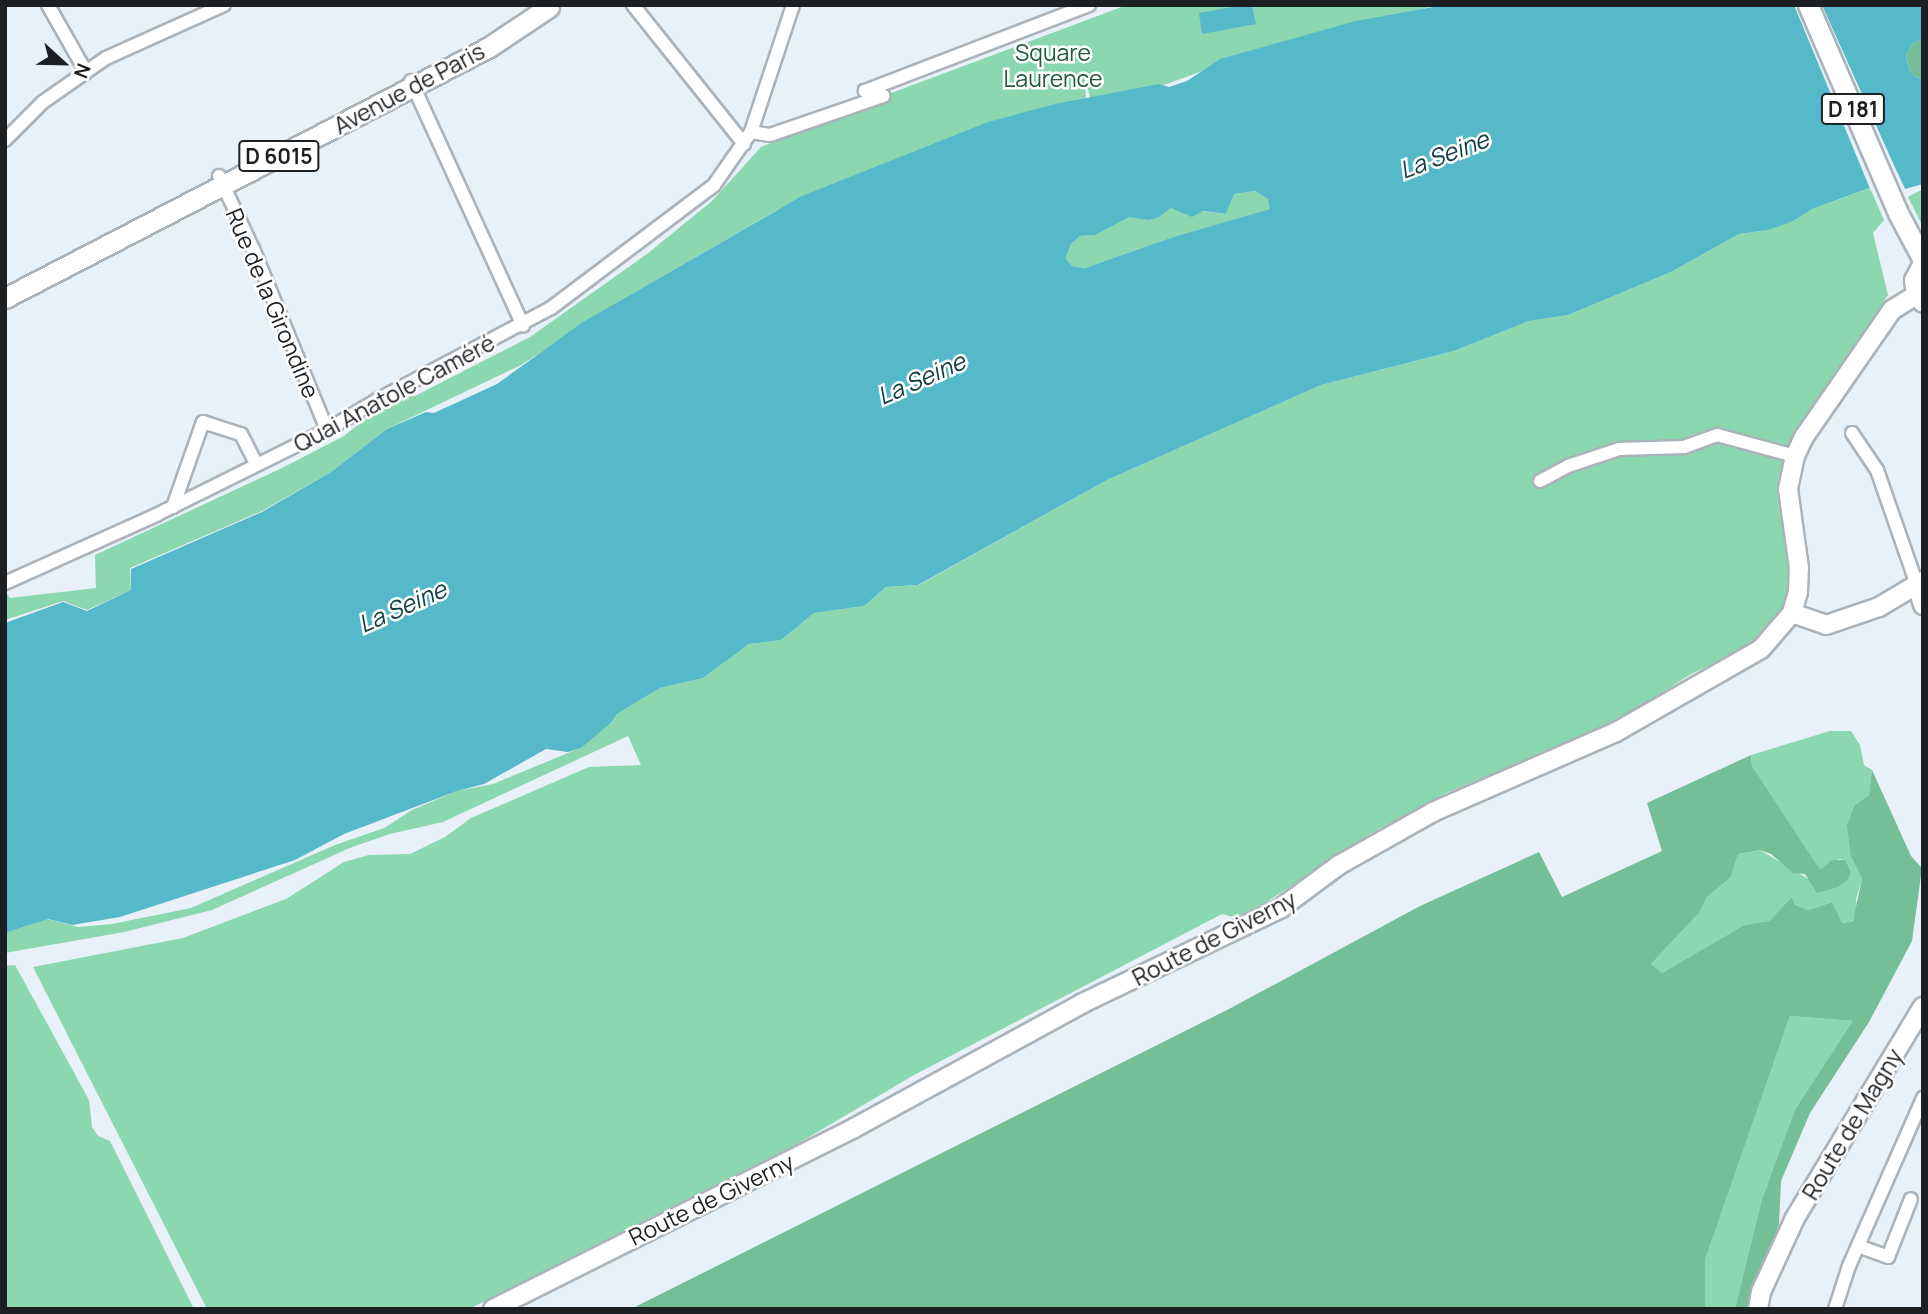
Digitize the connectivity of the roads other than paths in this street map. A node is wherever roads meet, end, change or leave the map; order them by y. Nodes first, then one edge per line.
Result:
1 (48, 5) edge
2 (223, 5) edge
3 (633, 5) edge
4 (793, 5) edge
5 (1089, 5) edge
6 (1808, 5) edge
7 (551, 6) edge
8 (86, 72) junction
9 (412, 82) junction
10 (748, 138) junction
11 (5, 140) edge
12 (221, 180) junction
13 (1923, 262) edge
14 (5, 287) edge
15 (5, 298) edge
16 (1919, 299) edge
17 (523, 326) junction
18 (327, 430) junction
19 (1852, 433) dead end
20 (1795, 456) junction
21 (256, 464) junction
22 (1540, 481) dead end
23 (173, 507) junction
24 (5, 583) edge
25 (1920, 583) edge
26 (1923, 605) edge
27 (1792, 613) junction
28 (1923, 1007) edge
29 (1923, 1098) edge
30 (1911, 1199) dead end
31 (1858, 1246) junction
32 (493, 1309) edge
33 (1758, 1309) edge
34 (1835, 1309) edge

1 - 8 street
2 - 8 street
3 - 10 street
4 - 10 street, Quai Anatole Caméré
5 - 10 street
6 - 13 main road, D 181
7 - 9 main road, Avenue de Paris / D 6015
8 - 11 street
9 - 12 main road, Avenue de Paris / D 6015
9 - 17 street
10 - 17 street, Quai Anatole Caméré
12 - 14 main road, Avenue de Paris / D 6015
12 - 15 main road, Avenue de Paris / D 6015
12 - 18 street, Rue de la Girondine
13 - 16 main road
16 - 20 main road
17 - 18 street, Quai Anatole Caméré
18 - 21 street, Quai Anatole Caméré
19 - 25 street
20 - 22 street
20 - 27 main road
21 - 23 street, Quai Anatole Caméré
21 - 23 street
23 - 24 street, Quai Anatole Caméré
25 - 26 main road
25 - 27 main road
27 - 32 main road, Route de Giverny
28 - 33 main road, Route de Magny
29 - 31 street
30 - 31 street
31 - 34 street

